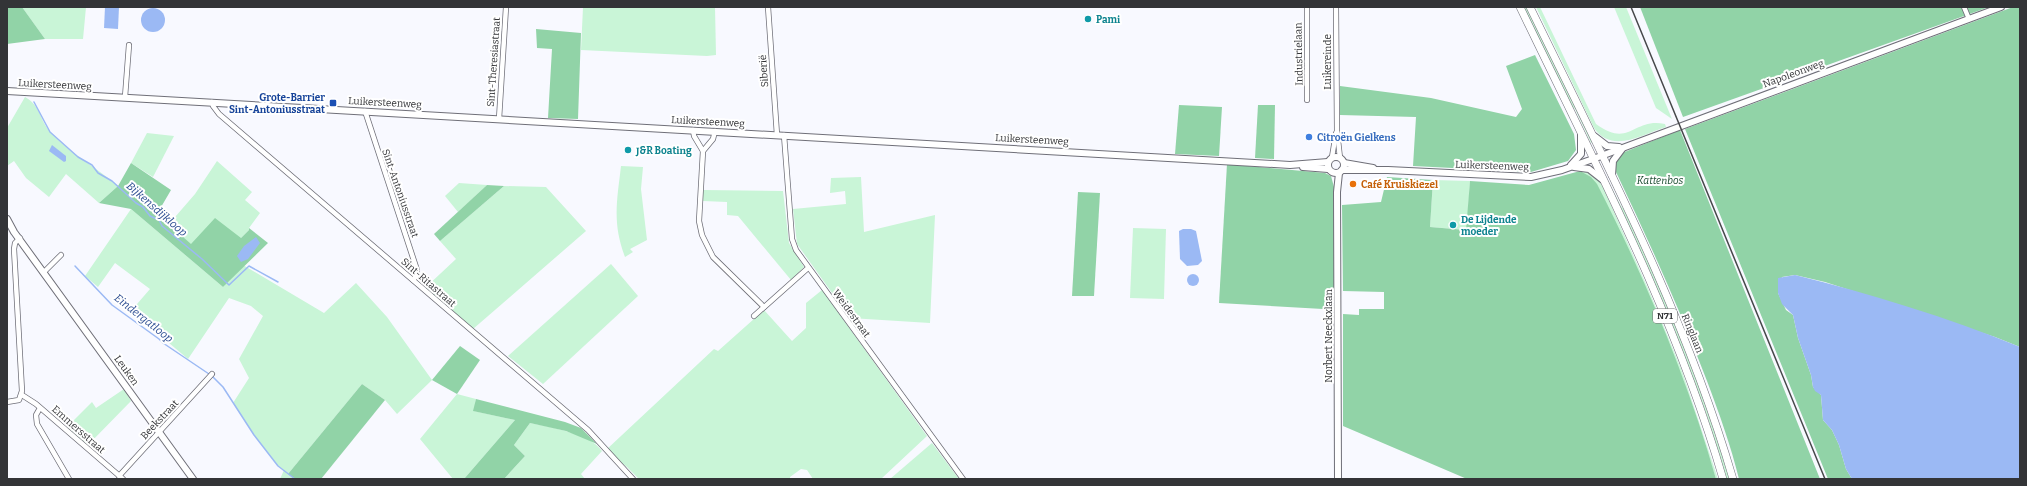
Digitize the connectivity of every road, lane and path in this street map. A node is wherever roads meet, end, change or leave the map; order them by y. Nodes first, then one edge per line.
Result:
1 (506, 7) edge
2 (768, 7) edge
3 (1307, 7) edge
4 (1336, 7) edge
5 (1520, 7) edge
6 (1530, 7) edge
7 (1964, 7) edge
8 (2001, 7) edge
9 (1968, 19) junction
10 (129, 45) dead end
11 (7, 91) edge
12 (126, 97) junction
13 (1307, 100) dead end
14 (212, 102) junction
15 (365, 111) junction
16 (1337, 118) joint
17 (499, 119) junction
18 (693, 130) junction
19 (715, 131) junction
20 (1337, 131) junction
21 (1581, 132) junction
22 (1592, 134) junction
23 (777, 135) junction
24 (784, 135) junction
25 (1623, 148) junction
26 (703, 151) junction
27 (1602, 156) junction
28 (1340, 158) joint
29 (1593, 159) junction
30 (1335, 167) junction
31 (1568, 168) junction
32 (1612, 177) junction
33 (1604, 181) junction
34 (7, 219) edge
35 (20, 238) junction
36 (61, 255) dead end
37 (808, 268) junction
38 (44, 272) junction
39 (413, 280) junction
40 (764, 307) junction
41 (754, 316) dead end
42 (212, 374) dead end
43 (22, 395) junction
44 (7, 402) edge
45 (40, 408) junction
46 (159, 431) junction
47 (121, 477) edge
48 (69, 479) edge
49 (193, 479) edge
50 (633, 479) edge
51 (963, 479) edge
52 (1338, 479) edge
53 (1723, 479) edge
54 (1733, 479) edge

1 - 17 street, Sint-Theresiastraat
2 - 23 street, Siberië
3 - 13 street, Industrielaan
4 - 16 street, Luikereinde
5 - 21 highway, N71
6 - 22 highway, N71
7 - 9 street
8 - 9 main road, Napoleonweg
9 - 25 main road, Napoleonweg
10 - 12 street
11 - 12 main road, Luikersteenweg
12 - 14 main road, Luikersteenweg
14 - 15 main road, Luikersteenweg
14 - 39 street, Sint-Ritastraat
15 - 17 main road, Luikersteenweg
15 - 39 street, Sint-Antoniusstraat
16 - 20 street, Norbert Neeckxlaan
17 - 18 main road, Luikersteenweg
18 - 19 main road, Luikersteenweg
18 - 26 street
19 - 23 main road, Luikersteenweg
19 - 26 street
20 - 28 street, Norbert Neeckxlaan
20 - 30 street, Norbert Neeckxlaan
21 - 29 highway, N71
21 - 31 main road
22 - 25 main road
22 - 27 highway, N71
23 - 24 main road, Luikersteenweg
24 - 30 main road, Luikersteenweg
24 - 37 street, Weidestraat
25 - 27 main road, Napoleonweg
25 - 32 main road
26 - 40 street
27 - 29 main road, Napoleonweg
27 - 32 highway, Ringlaan / N71
28 - 30 main road
29 - 31 main road, Luikersteenweg
29 - 33 highway, Ringlaan / N71
30 - 31 main road, Luikersteenweg
30 - 52 main road, Norbert Neeckxlaan
31 - 33 main road
32 - 54 highway, Ringlaan / N71
33 - 53 highway, Ringlaan / N71
34 - 35 main road, Leuken
35 - 38 main road, Leuken
35 - 43 street
36 - 38 street
37 - 40 street
37 - 51 street, Weidestraat
38 - 46 main road, Leuken
39 - 50 street, Sint-Ritastraat
40 - 41 street
42 - 46 street, Beekstraat
43 - 44 street
43 - 45 street, Emmersstraat
45 - 47 street, Emmersstraat
45 - 48 street
46 - 47 street, Beekstraat
46 - 49 main road, Leuken

